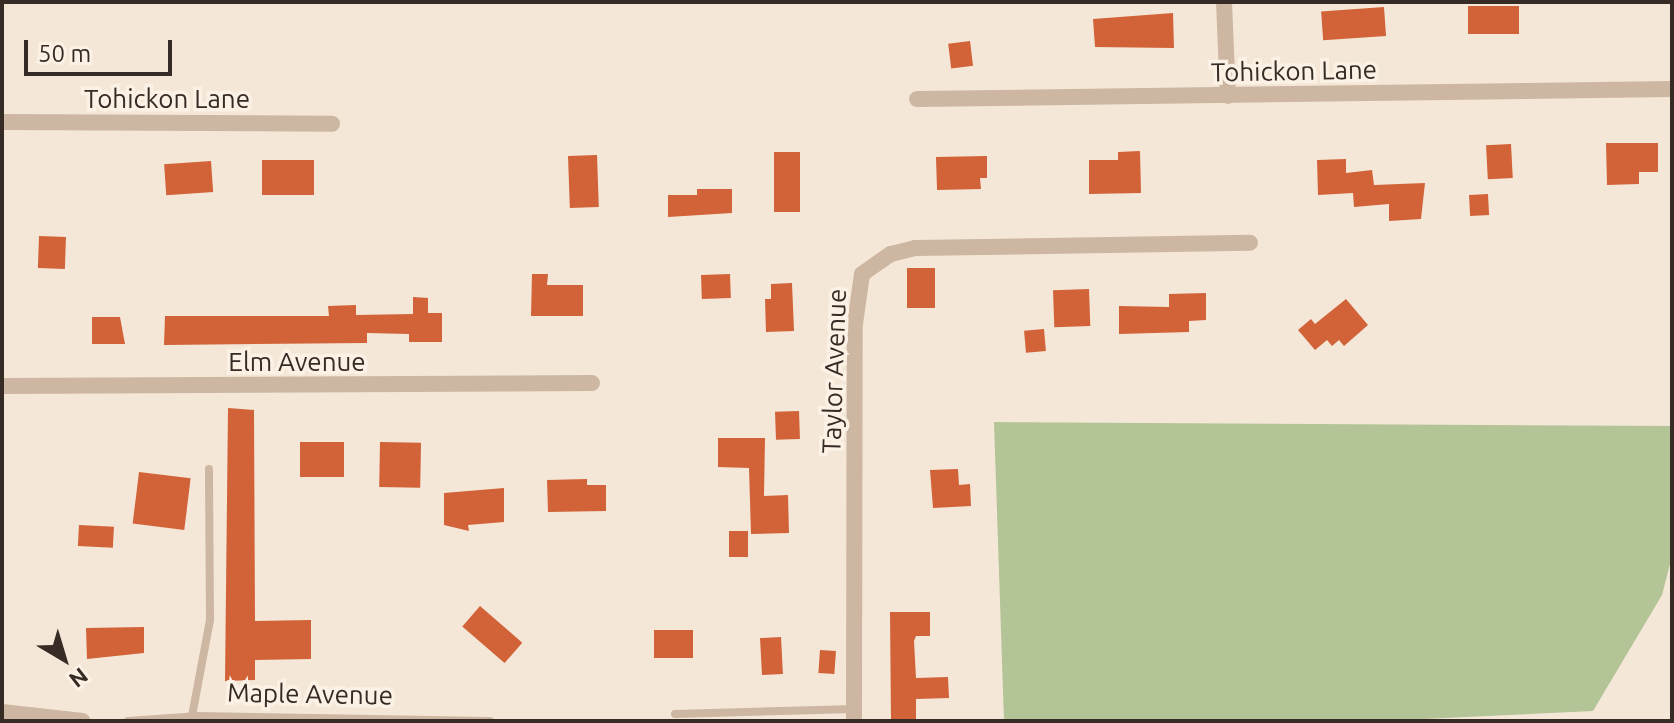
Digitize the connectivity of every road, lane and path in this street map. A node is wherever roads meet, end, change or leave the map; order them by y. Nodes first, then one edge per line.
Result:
1 (1224, 2) edge
2 (1672, 89) edge
3 (1228, 96) junction
4 (917, 99) dead end
5 (2, 122) edge
6 (332, 124) dead end
7 (1250, 243) dead end
8 (592, 383) dead end
9 (2, 386) edge
10 (209, 469) dead end
11 (2, 712) edge
12 (675, 714) dead end
13 (854, 715) edge
14 (192, 716) junction
15 (82, 721) edge
16 (128, 721) edge
17 (490, 721) edge

1 - 3 street
2 - 3 street, Tohickon Lane
3 - 4 street, Tohickon Lane
5 - 6 street, Tohickon Lane
7 - 13 street, Taylor Avenue
8 - 9 street, Elm Avenue
10 - 14 lane
11 - 15 street
12 - 13 lane
14 - 16 lane, Maple Avenue
14 - 17 lane, Maple Avenue

